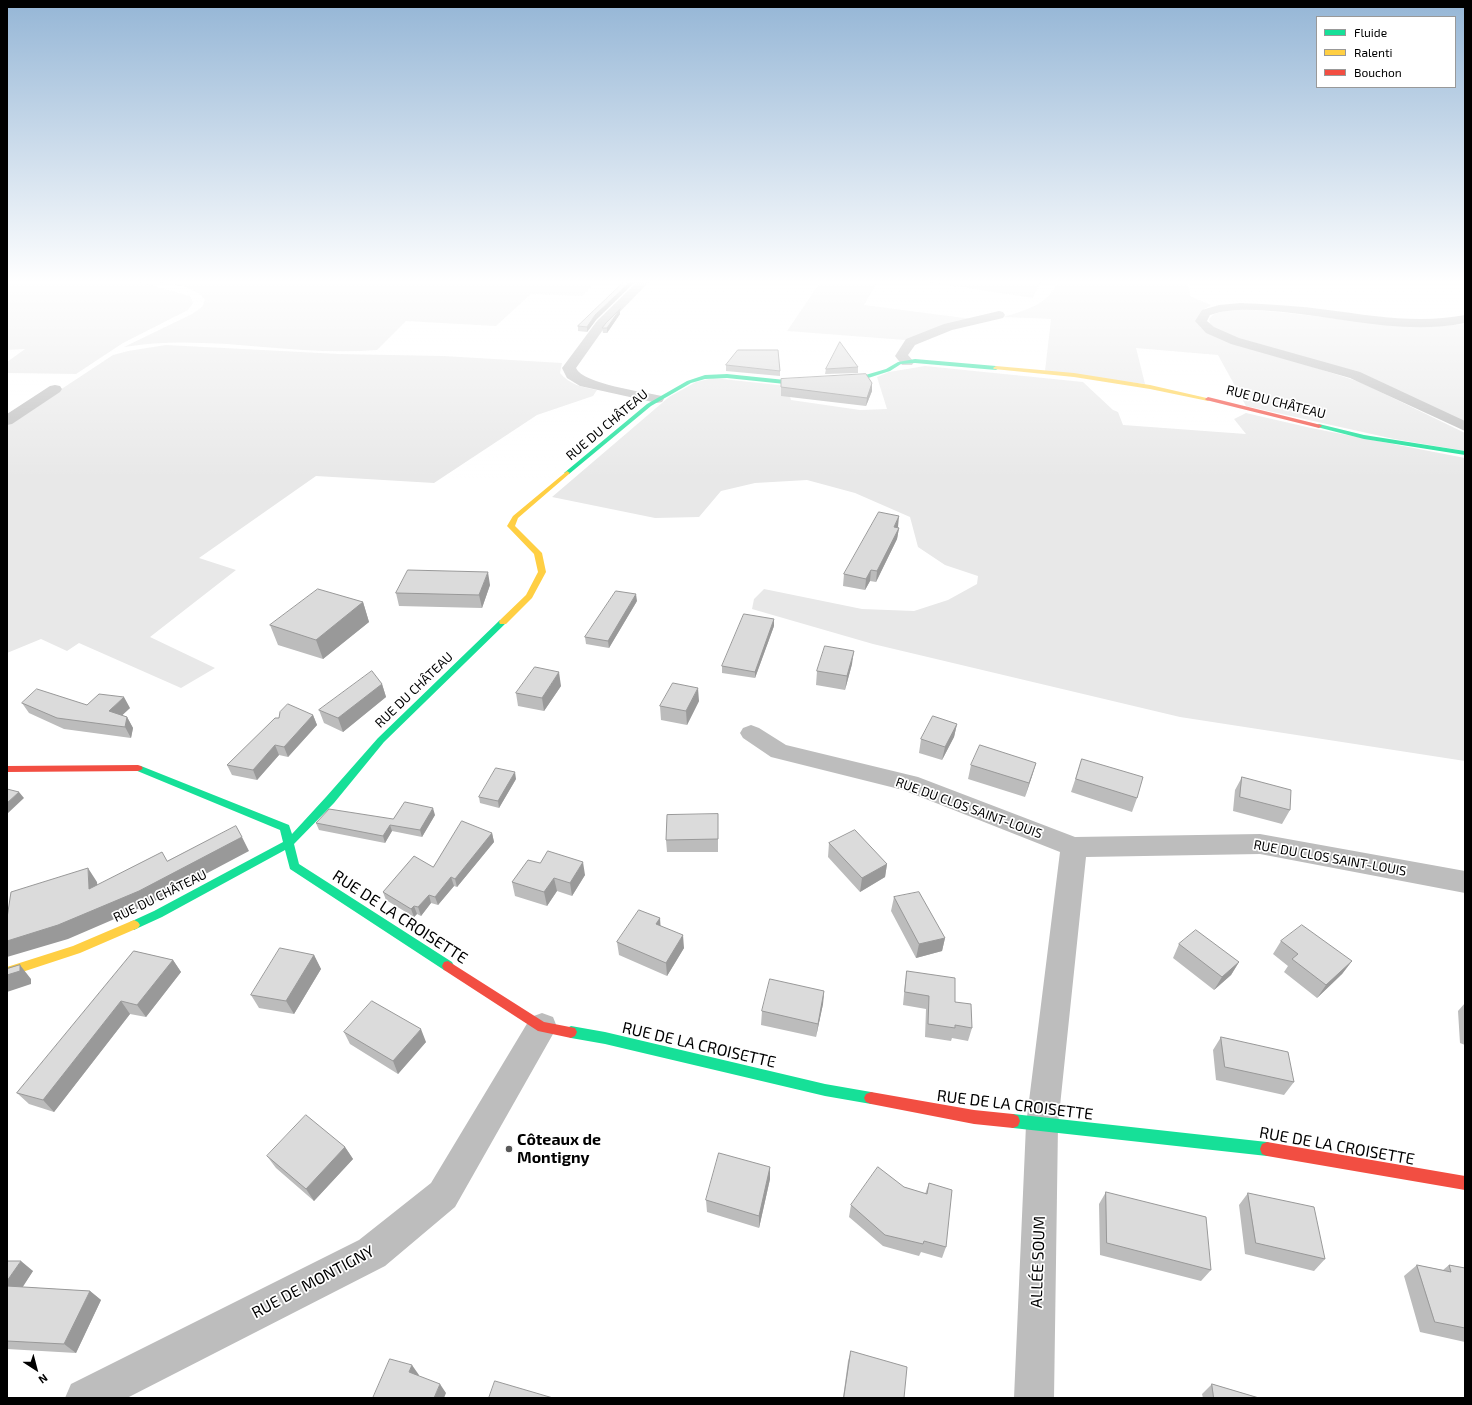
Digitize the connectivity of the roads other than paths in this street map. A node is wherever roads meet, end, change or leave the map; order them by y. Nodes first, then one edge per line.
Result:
1 (585, 347) edge
2 (907, 347) edge
3 (1255, 347) edge
4 (907, 362) junction
5 (55, 389) dead end
6 (657, 399) junction
7 (7, 421) edge
8 (1465, 428) edge
9 (1465, 453) edge
10 (751, 734) dead end
11 (7, 769) edge
12 (288, 844) junction
13 (1074, 847) junction
14 (1465, 882) edge
15 (7, 972) edge
16 (542, 1027) junction
17 (1042, 1125) junction
18 (1465, 1183) edge
19 (85, 1398) edge
20 (1034, 1398) edge

1 - 6 street
2 - 4 street
3 - 8 street
4 - 6 street, RUE DU CHÂTEAU
4 - 9 street, RUE DU CHÂTEAU
5 - 7 street
6 - 12 street, RUE DU CHÂTEAU
10 - 13 street, RUE DU CLOS SAINT-LOUIS
11 - 12 street, RUE DE LA CROISETTE
12 - 15 street, RUE DU CHÂTEAU
12 - 16 street, RUE DE LA CROISETTE
13 - 14 street, RUE DU CLOS SAINT-LOUIS
13 - 17 street
16 - 17 street, RUE DE LA CROISETTE
16 - 19 street, RUE DE MONTIGNY
17 - 18 street, RUE DE LA CROISETTE
17 - 20 street, ALLÉE SOUM

